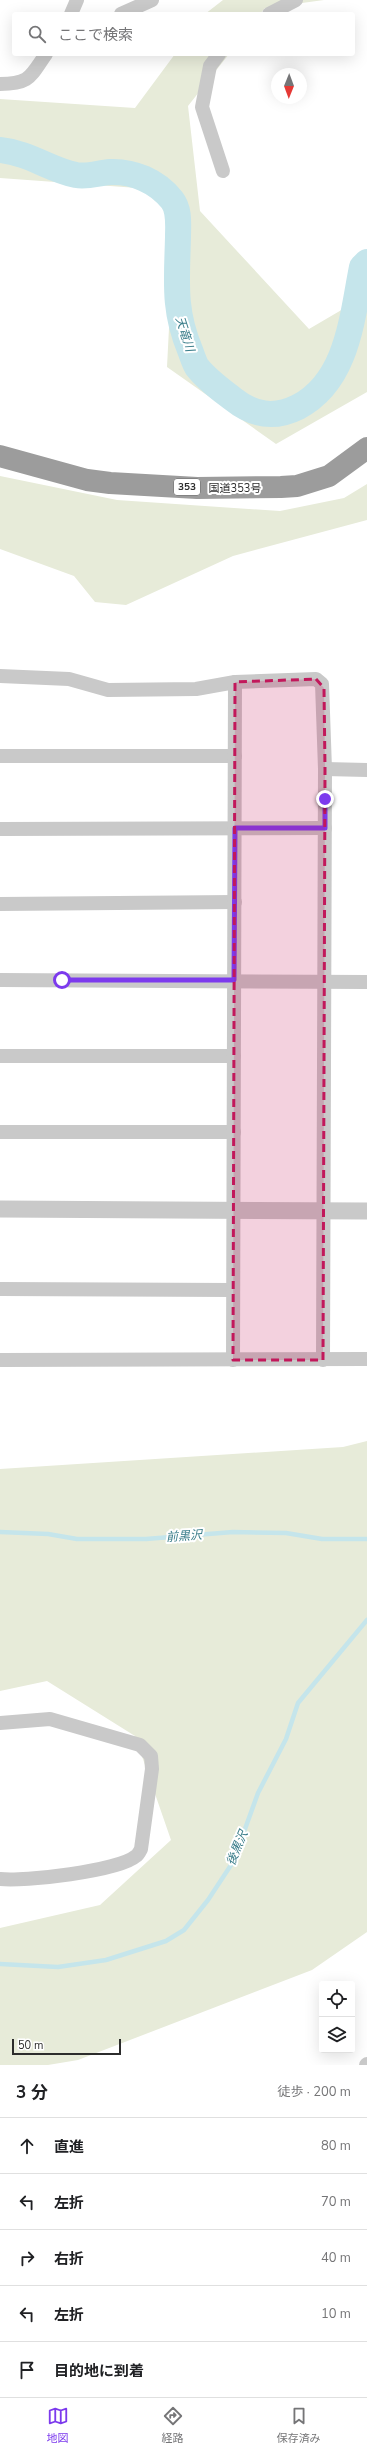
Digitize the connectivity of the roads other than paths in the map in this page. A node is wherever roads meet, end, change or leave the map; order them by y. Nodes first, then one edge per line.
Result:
1 (77, 0) edge
2 (152, 0) edge
3 (296, 0) edge
4 (72, 12) edge
5 (125, 12) edge
6 (273, 12) edge
7 (45, 56) edge
8 (218, 56) edge
9 (0, 84) edge
10 (223, 172) dead end
11 (367, 448) edge
12 (0, 456) edge
13 (0, 676) edge
14 (235, 682) junction
15 (0, 756) edge
16 (235, 756) junction
17 (325, 769) junction
18 (367, 770) edge
19 (235, 828) junction
20 (325, 828) junction
21 (0, 829) edge
22 (235, 902) junction
23 (0, 904) edge
24 (0, 980) edge
25 (234, 980) junction
26 (324, 982) junction
27 (367, 982) edge
28 (0, 1056) edge
29 (234, 1056) junction
30 (0, 1132) edge
31 (234, 1132) junction
32 (0, 1210) edge
33 (233, 1210) junction
34 (324, 1211) junction
35 (367, 1211) edge
36 (0, 1289) edge
37 (233, 1290) junction
38 (367, 1359) edge
39 (0, 1360) edge
40 (233, 1360) junction
41 (323, 1360) junction
42 (0, 1723) edge
43 (0, 1879) edge

1 - 4 street
2 - 5 street
3 - 6 street
7 - 9 street
8 - 10 street
11 - 12 highway, 国道353号 / 353
13 - 14 street
14 - 16 street
14 - 17 street
15 - 16 street
16 - 19 street
17 - 18 street
17 - 20 street
19 - 20 street
19 - 21 street
19 - 22 street
20 - 26 street
22 - 23 street
22 - 25 street
24 - 25 street
25 - 26 street
25 - 29 street
26 - 27 street
26 - 34 street
28 - 29 street
29 - 31 street
30 - 31 street
31 - 33 street
32 - 33 street
33 - 34 street
33 - 37 street
34 - 35 street
34 - 41 street
36 - 37 street
37 - 40 street
38 - 41 street
39 - 40 street
40 - 41 street
42 - 43 street

